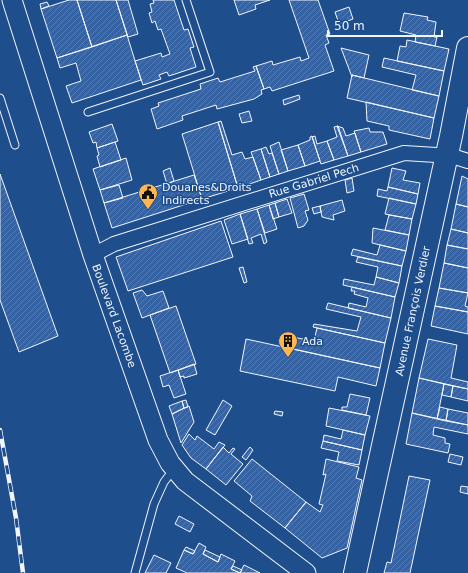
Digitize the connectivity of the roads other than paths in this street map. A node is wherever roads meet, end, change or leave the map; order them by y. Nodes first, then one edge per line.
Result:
1 (12, 0) edge
2 (186, 0) edge
3 (468, 48) edge
4 (0, 98) edge
5 (88, 112) dead end
6 (15, 145) dead end
7 (447, 156) junction
8 (468, 161) edge
9 (93, 255) junction
10 (174, 468) junction
11 (136, 573) edge
12 (306, 573) edge
13 (355, 573) edge

1 - 9 main road, Boulevard Lacombe
2 - 5 lane
3 - 7 main road, Avenue François Verdier
4 - 6 lane
7 - 8 street, Rue Gabriel Pech
7 - 9 street, Rue Gabriel Pech
7 - 13 main road, Avenue François Verdier
9 - 10 main road, Boulevard Lacombe
10 - 11 lane
10 - 12 main road, Boulevard Lacombe

